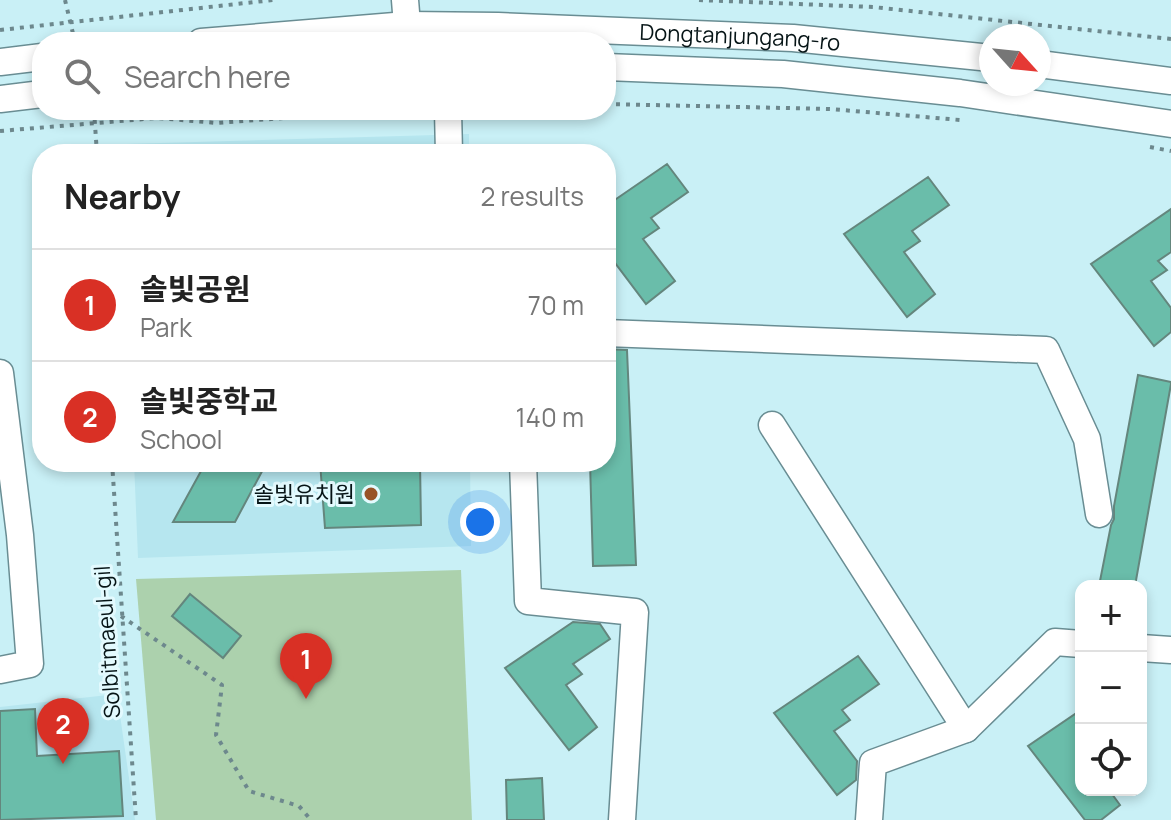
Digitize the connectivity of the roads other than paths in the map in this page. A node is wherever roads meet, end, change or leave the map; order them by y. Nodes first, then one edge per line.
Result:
1 (406, 12) edge
2 (269, 32) edge
3 (979, 57) edge
4 (32, 58) edge
5 (0, 62) edge
6 (1051, 66) edge
7 (616, 67) edge
8 (1171, 81) edge
9 (32, 95) edge
10 (0, 99) edge
11 (448, 120) edge
12 (1171, 124) edge
13 (449, 144) edge
14 (616, 333) edge
15 (0, 373) edge
16 (772, 425) dead end
17 (523, 472) edge
18 (1099, 514) dead end
19 (1075, 644) edge
20 (1147, 648) edge
21 (1171, 650) edge
22 (0, 670) edge
23 (966, 729) junction
24 (622, 820) edge
25 (869, 820) edge

1 - 2 street, Dongtanjungang-ro
1 - 3 street, Dongtanjungang-ro
4 - 5 street
6 - 8 street
7 - 12 street, Dongtanjungang-ro
9 - 10 street
11 - 13 street
14 - 18 street
15 - 22 street
16 - 23 street
17 - 24 street
19 - 23 street
20 - 21 street
23 - 25 street

